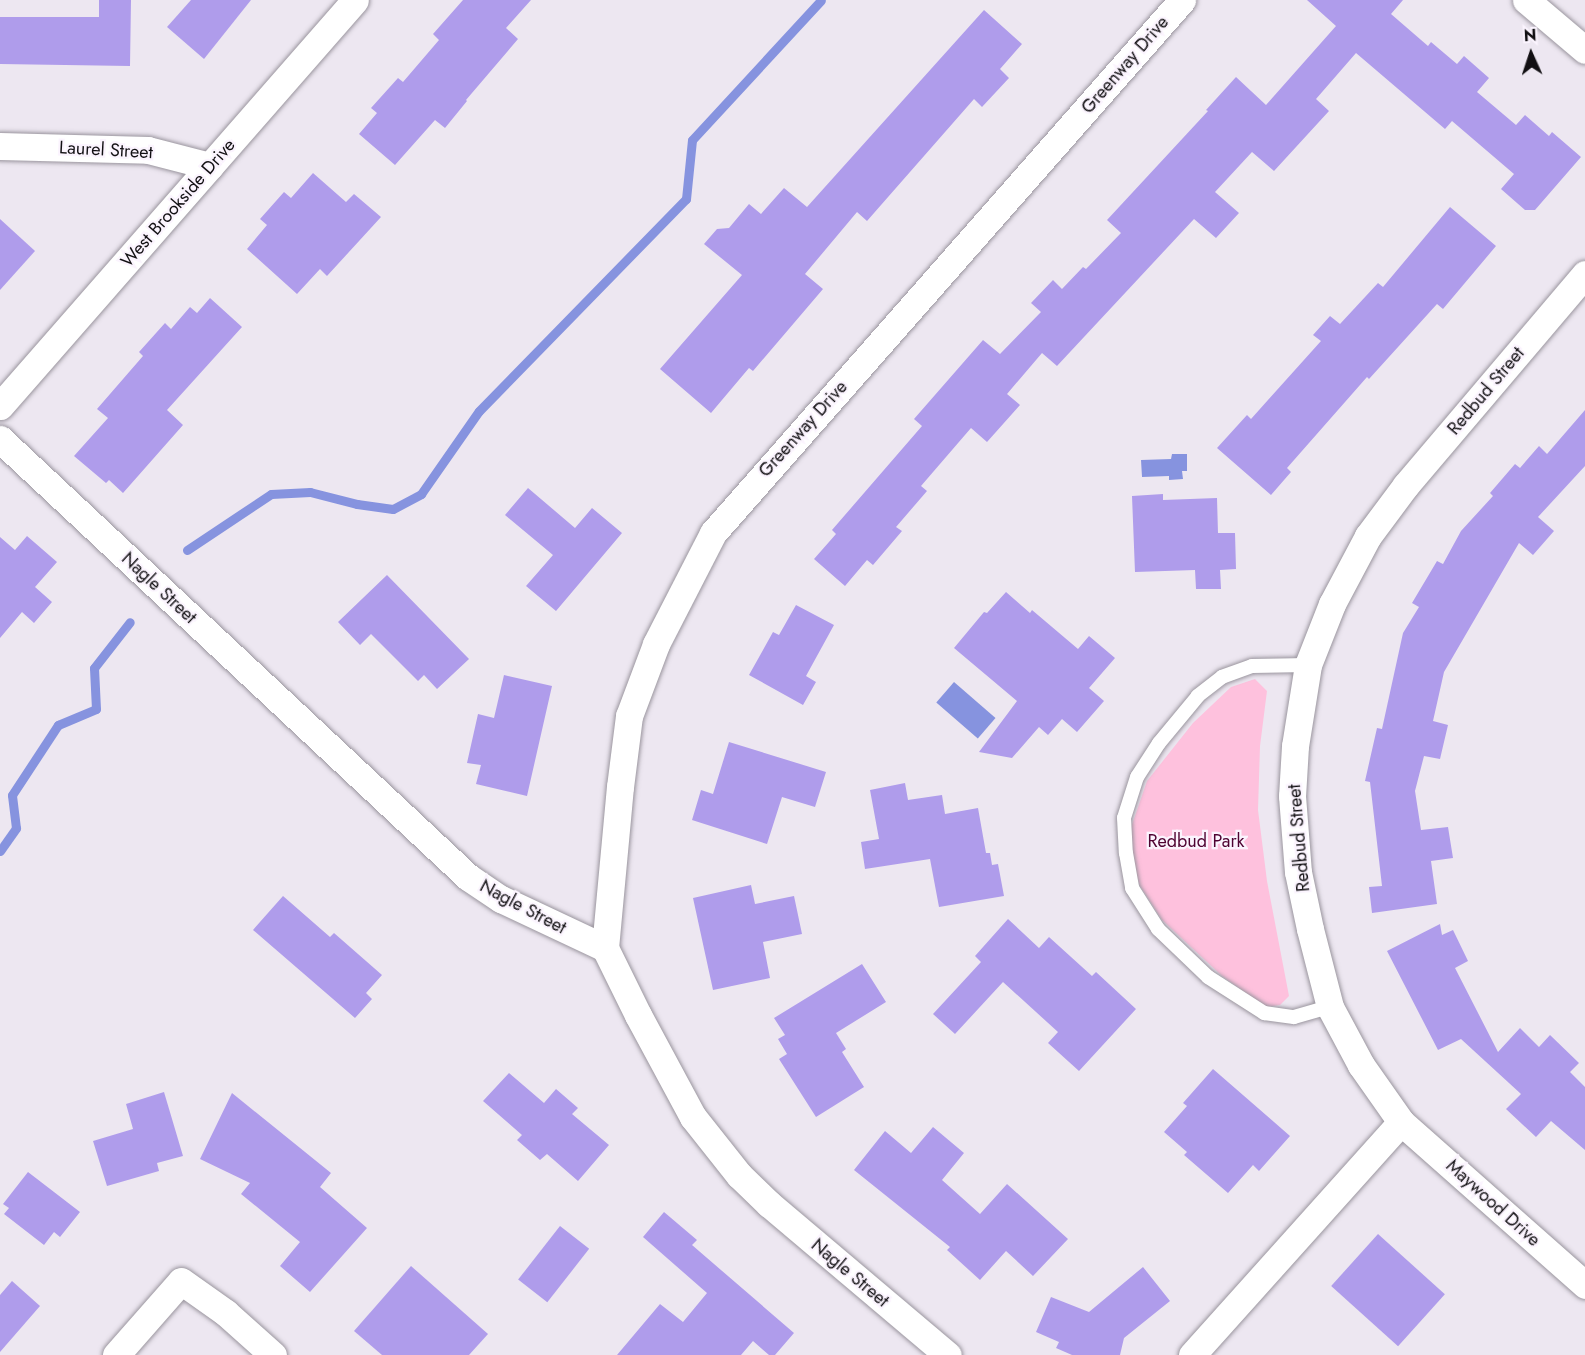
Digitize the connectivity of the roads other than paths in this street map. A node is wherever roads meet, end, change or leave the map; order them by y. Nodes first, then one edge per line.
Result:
1 (355, 0) edge
2 (1182, 0) edge
3 (1526, 0) edge
4 (1585, 50) edge
5 (0, 146) edge
6 (210, 166) junction
7 (1585, 274) edge
8 (0, 406) edge
9 (0, 439) edge
10 (1308, 665) junction
11 (605, 948) junction
12 (1330, 1007) junction
13 (1401, 1122) junction
14 (1585, 1285) edge
15 (116, 1355) edge
16 (273, 1355) edge
17 (948, 1355) edge
18 (1192, 1355) edge

1 - 6 street, West Brookside Drive
2 - 11 street, Greenway Drive
3 - 4 street
5 - 6 street, Laurel Street
6 - 8 street, West Brookside Drive
7 - 10 street, Redbud Street
9 - 11 street, Nagle Street
10 - 12 street, Redbud Street
10 - 12 lane
11 - 17 street, Nagle Street
12 - 13 street, Redbud Street
13 - 14 street, Maywood Drive
13 - 18 street
15 - 16 street

